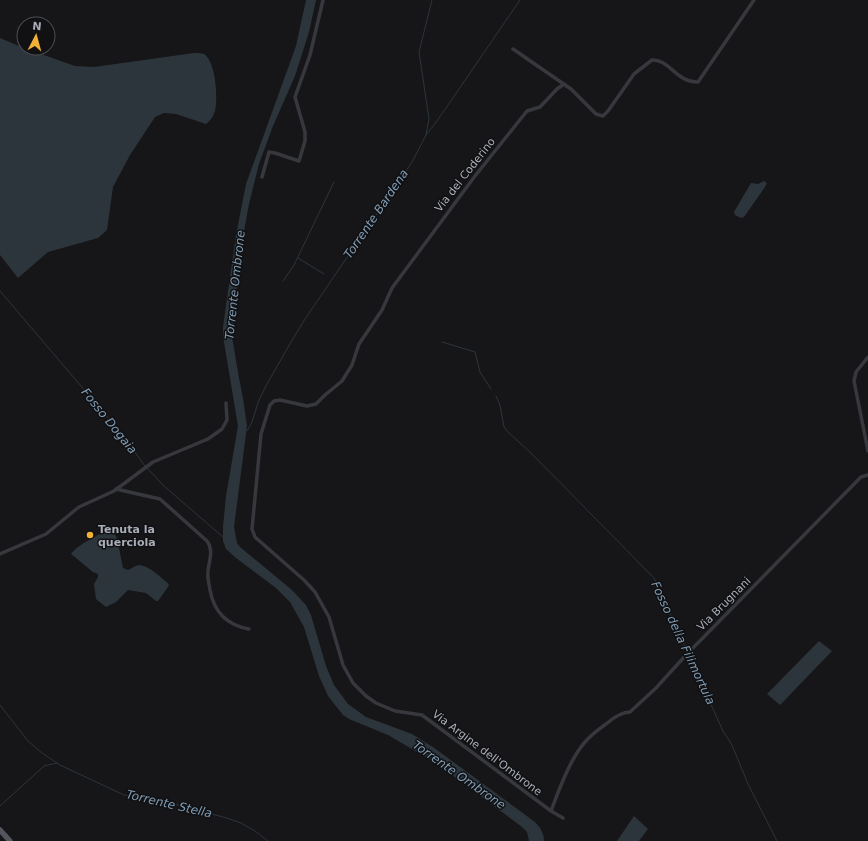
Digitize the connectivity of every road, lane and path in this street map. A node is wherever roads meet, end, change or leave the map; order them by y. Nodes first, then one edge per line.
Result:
1 (323, 0) edge
2 (754, 0) edge
3 (513, 48) dead end
4 (564, 84) junction
5 (262, 177) dead end
6 (868, 357) edge
7 (226, 404) dead end
8 (270, 404) joint
9 (868, 451) edge
10 (868, 474) edge
11 (116, 490) junction
12 (0, 554) edge
13 (249, 629) dead end
14 (551, 811) junction
15 (563, 818) dead end
16 (0, 830) edge
17 (10, 841) edge

1 - 5 street
2 - 4 street
3 - 4 street
4 - 8 street, Via del Coderino
6 - 9 street
7 - 11 street
8 - 14 street, Via Argine dell'Ombrone
10 - 14 street, Via Brugnani
11 - 12 street
11 - 13 street
14 - 15 street
16 - 17 main road

